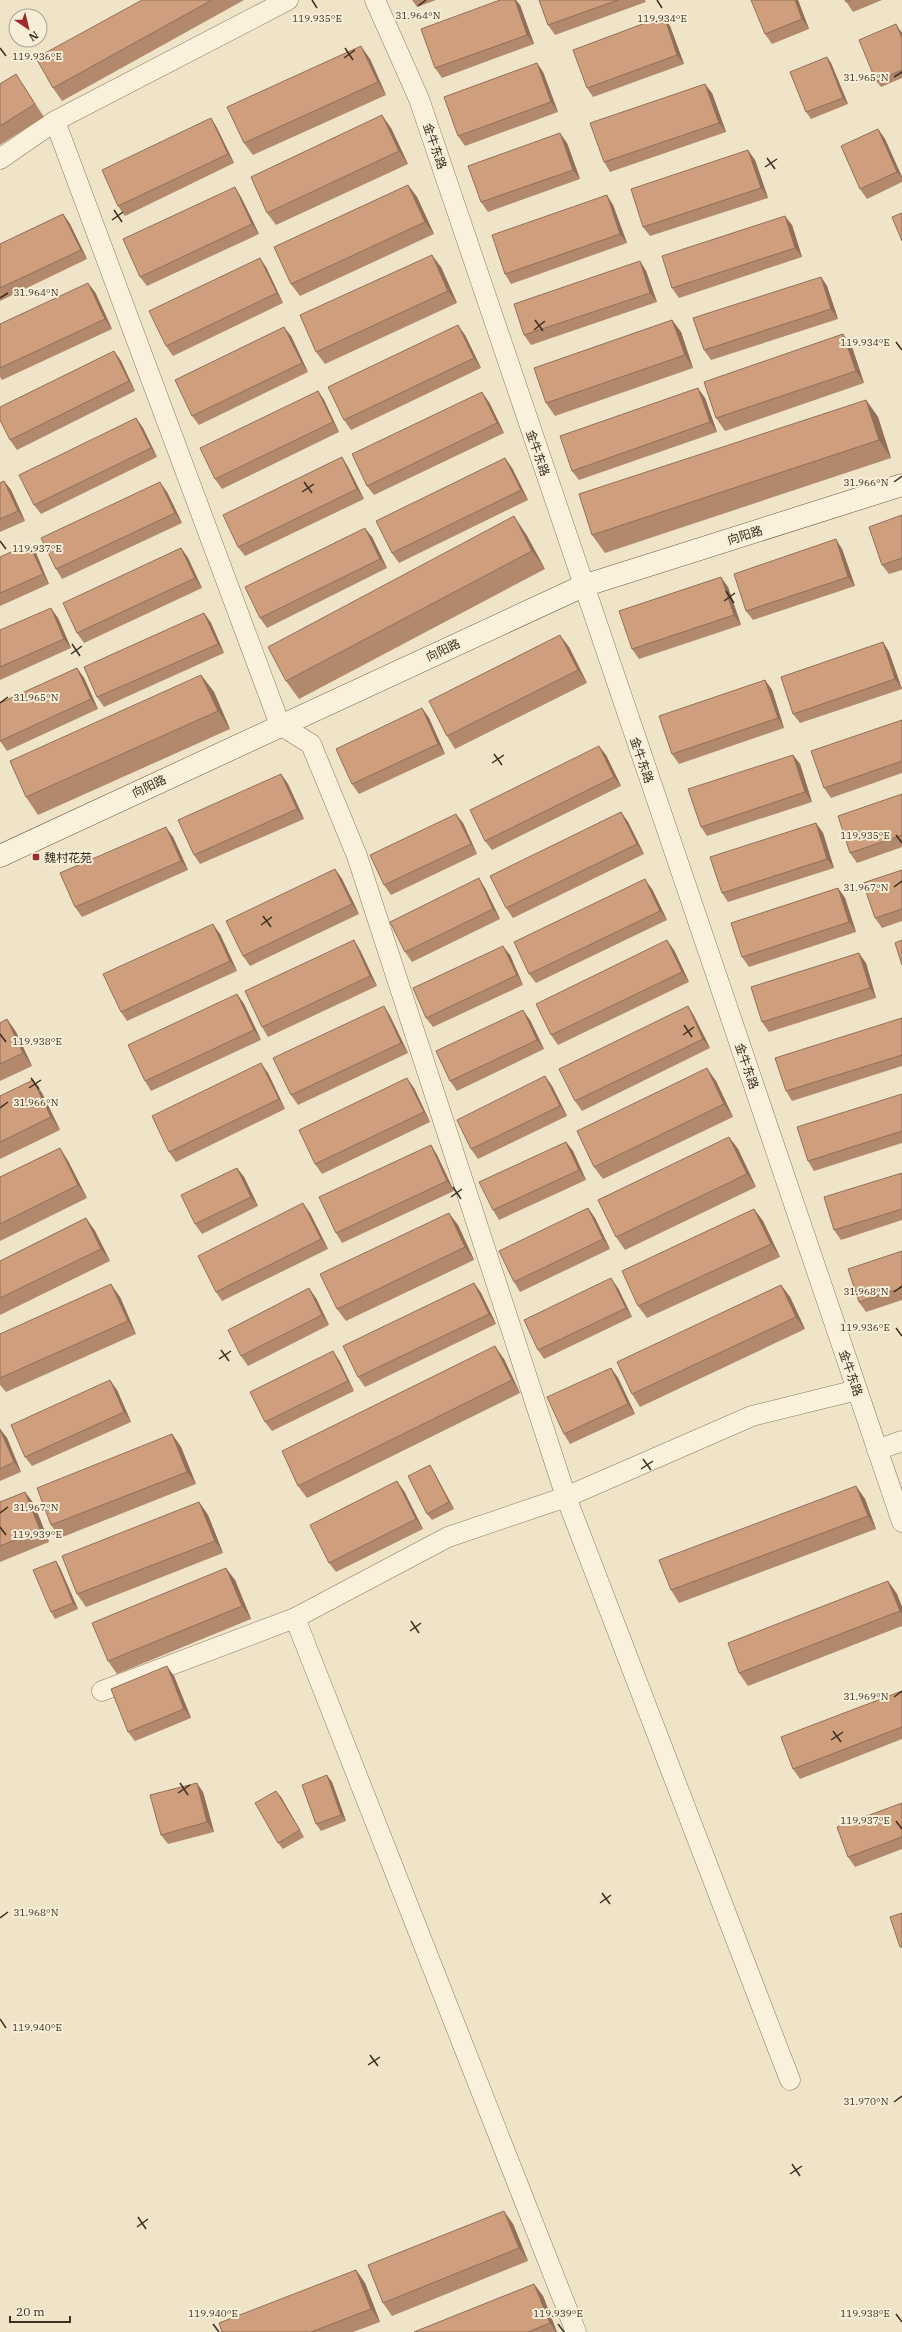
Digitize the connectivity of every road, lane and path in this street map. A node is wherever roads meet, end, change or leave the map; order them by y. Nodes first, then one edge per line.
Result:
1 (288, 0) edge
2 (375, 0) edge
3 (55, 121) junction
4 (0, 159) edge
5 (902, 485) edge
6 (582, 586) junction
7 (280, 725) junction
8 (0, 856) edge
9 (857, 1390) junction
10 (902, 1441) edge
11 (877, 1450) junction
12 (566, 1497) junction
13 (902, 1522) edge
14 (295, 1618) junction
15 (102, 1691) dead end
16 (790, 2080) dead end
17 (576, 2332) edge

1 - 3 street
2 - 6 street, 金牛东路
3 - 4 street
3 - 7 street
5 - 6 street, 向阳路
6 - 7 street, 向阳路
6 - 9 street, 金牛东路
7 - 8 street, 向阳路
7 - 12 street
9 - 11 street, 金牛东路
9 - 12 street
10 - 11 street
11 - 13 street, 金牛东路
12 - 14 street
12 - 16 street
14 - 15 street
14 - 17 street

